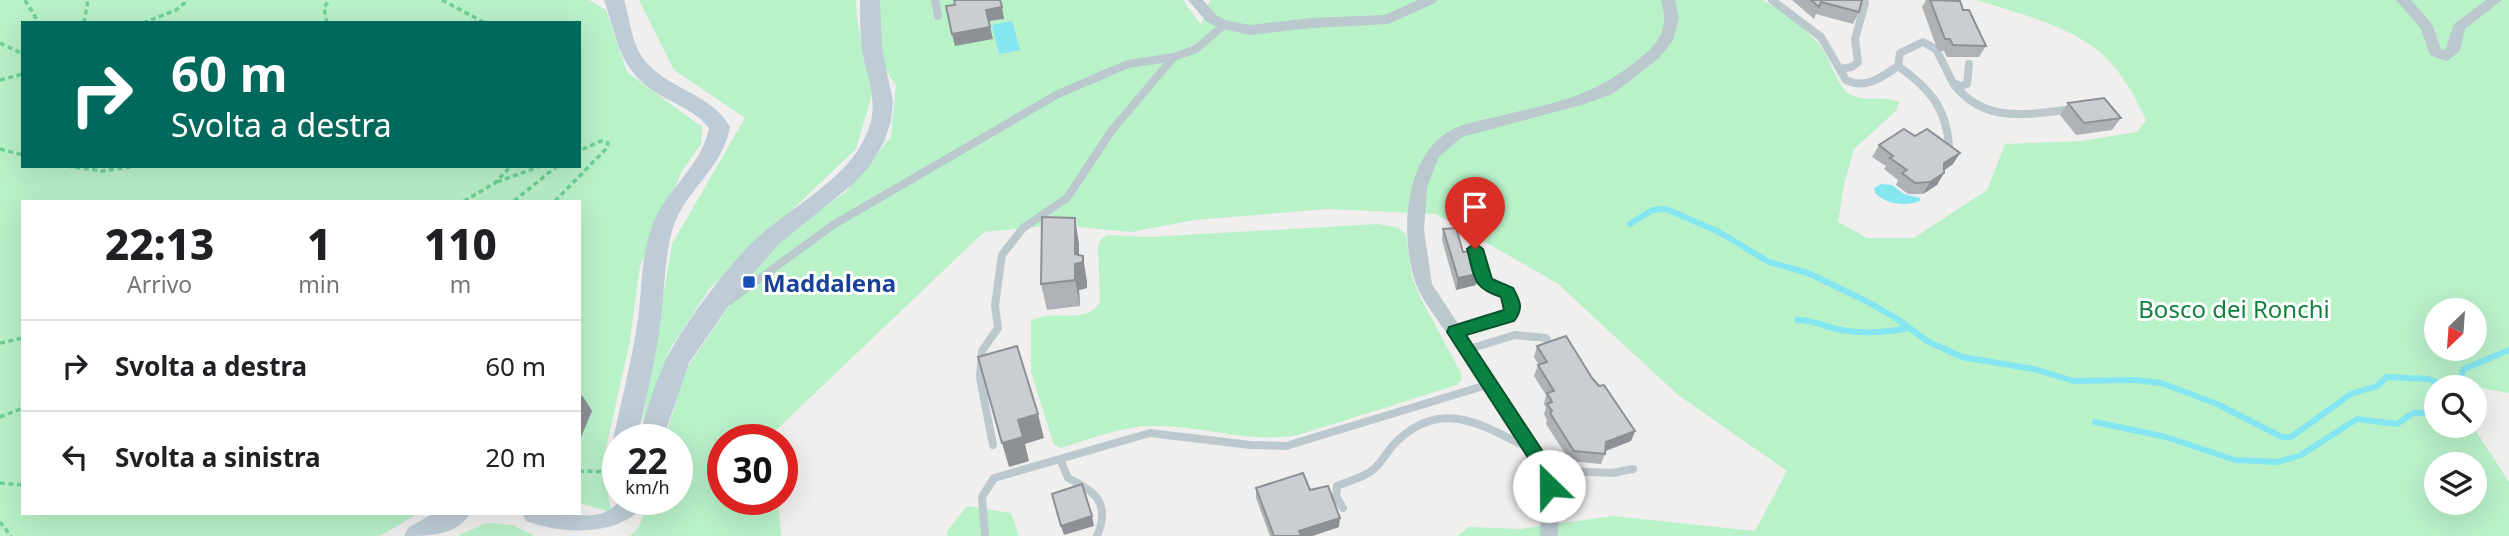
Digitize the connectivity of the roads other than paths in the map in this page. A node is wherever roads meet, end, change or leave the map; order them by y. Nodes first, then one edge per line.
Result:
1 (614, 0) edge
2 (870, 0) edge
3 (935, 0) edge
4 (1195, 0) edge
5 (1430, 0) edge
6 (1668, 0) edge
7 (1772, 0) edge
8 (1859, 0) edge
9 (2403, 0) edge
10 (2496, 0) edge
11 (938, 16) dead end
12 (1224, 25) junction
13 (1174, 57) junction
14 (1969, 64) dead end
15 (1899, 66) junction
16 (1841, 69) junction
17 (1953, 83) junction
18 (2085, 107) edge
19 (1948, 147) edge
20 (1475, 249) dead end
21 (712, 312) junction
22 (1455, 332) junction
23 (1550, 346) edge
24 (1466, 350) junction
25 (1490, 384) junction
26 (628, 424) edge
27 (656, 424) edge
28 (993, 445) edge
29 (1533, 451) junction
30 (1060, 459) junction
31 (1633, 469) dead end
32 (1545, 470) junction
33 (1343, 508) dead end
34 (454, 515) edge
35 (539, 515) edge
36 (628, 515) edge
37 (417, 536) edge
38 (985, 536) edge
39 (1097, 536) edge
40 (1549, 536) edge

1 - 26 street
2 - 21 street
3 - 11 lane
4 - 12 street
5 - 12 street
6 - 22 street
7 - 16 lane
8 - 16 lane
9 - 10 street
12 - 13 lane
13 - 21 lane
13 - 28 lane
14 - 17 lane
15 - 16 lane
15 - 17 lane
15 - 19 lane
17 - 18 lane
20 - 22 lane
21 - 27 street
22 - 24 street
23 - 24 lane
24 - 25 street
25 - 29 street
25 - 30 lane
29 - 32 street
29 - 33 lane
30 - 38 lane
30 - 39 lane
31 - 32 lane
32 - 40 street
34 - 37 street
35 - 36 street

